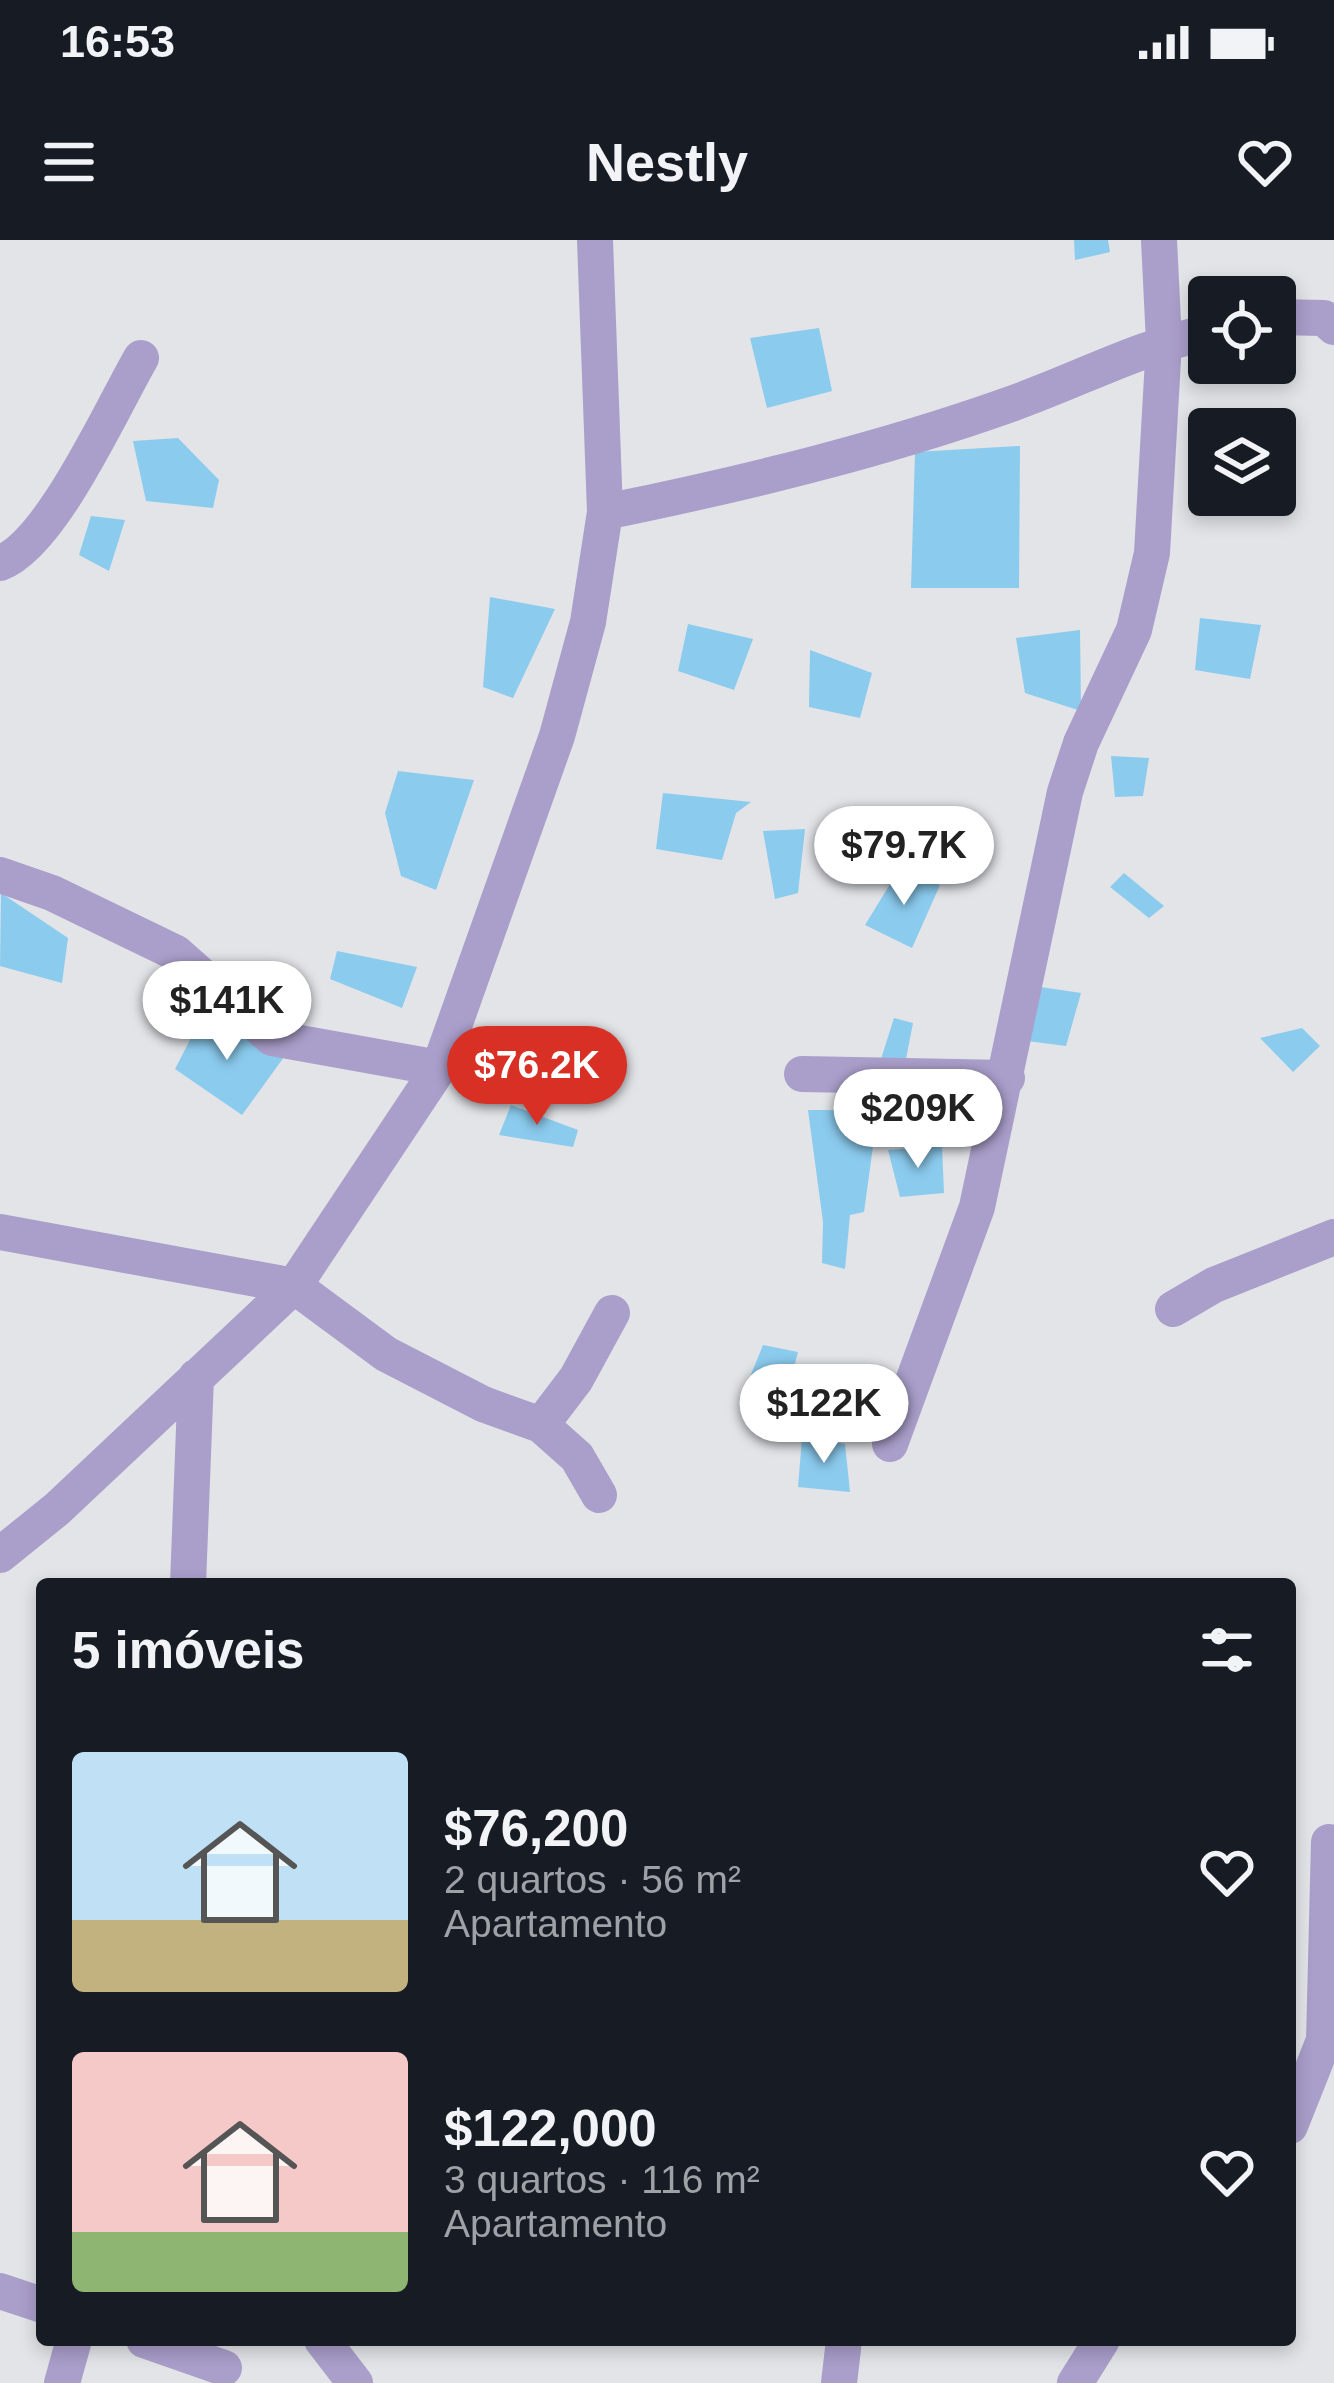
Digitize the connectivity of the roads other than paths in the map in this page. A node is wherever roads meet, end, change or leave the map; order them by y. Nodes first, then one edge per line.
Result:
1 (595, 240) edge
2 (1159, 240) edge
3 (1296, 317) edge
4 (1334, 326) edge
5 (1188, 337) edge
6 (1164, 342) junction
7 (141, 358) dead end
8 (604, 512) junction
9 (0, 563) edge
10 (0, 875) edge
11 (439, 1069) junction
12 (802, 1074) dead end
13 (1007, 1078) junction
14 (0, 1232) edge
15 (1334, 1238) edge
16 (294, 1286) junction
17 (1173, 1309) dead end
18 (612, 1313) dead end
19 (196, 1377) junction
20 (541, 1425) junction
21 (890, 1444) dead end
22 (598, 1495) dead end
23 (0, 1556) edge
24 (188, 1578) edge
25 (1329, 1842) dead end
26 (1296, 2111) edge
27 (0, 2290) edge
28 (36, 2303) edge
29 (72, 2346) edge
30 (164, 2346) edge
31 (327, 2346) edge
32 (843, 2346) edge
33 (1098, 2346) edge
34 (224, 2364) edge
35 (62, 2383) edge
36 (355, 2383) edge
37 (839, 2383) edge
38 (1075, 2383) edge

1 - 8 street
2 - 6 street
3 - 4 street
5 - 6 street
6 - 8 street
6 - 13 street
7 - 9 street
8 - 11 street
10 - 11 street
11 - 16 street
12 - 13 street
13 - 21 street
14 - 16 street
15 - 17 street
16 - 19 street
16 - 20 street
18 - 20 street
19 - 23 street
19 - 24 street
20 - 22 street
25 - 26 street
27 - 28 street
29 - 35 street
30 - 34 street
31 - 36 street
32 - 37 street
33 - 38 street

